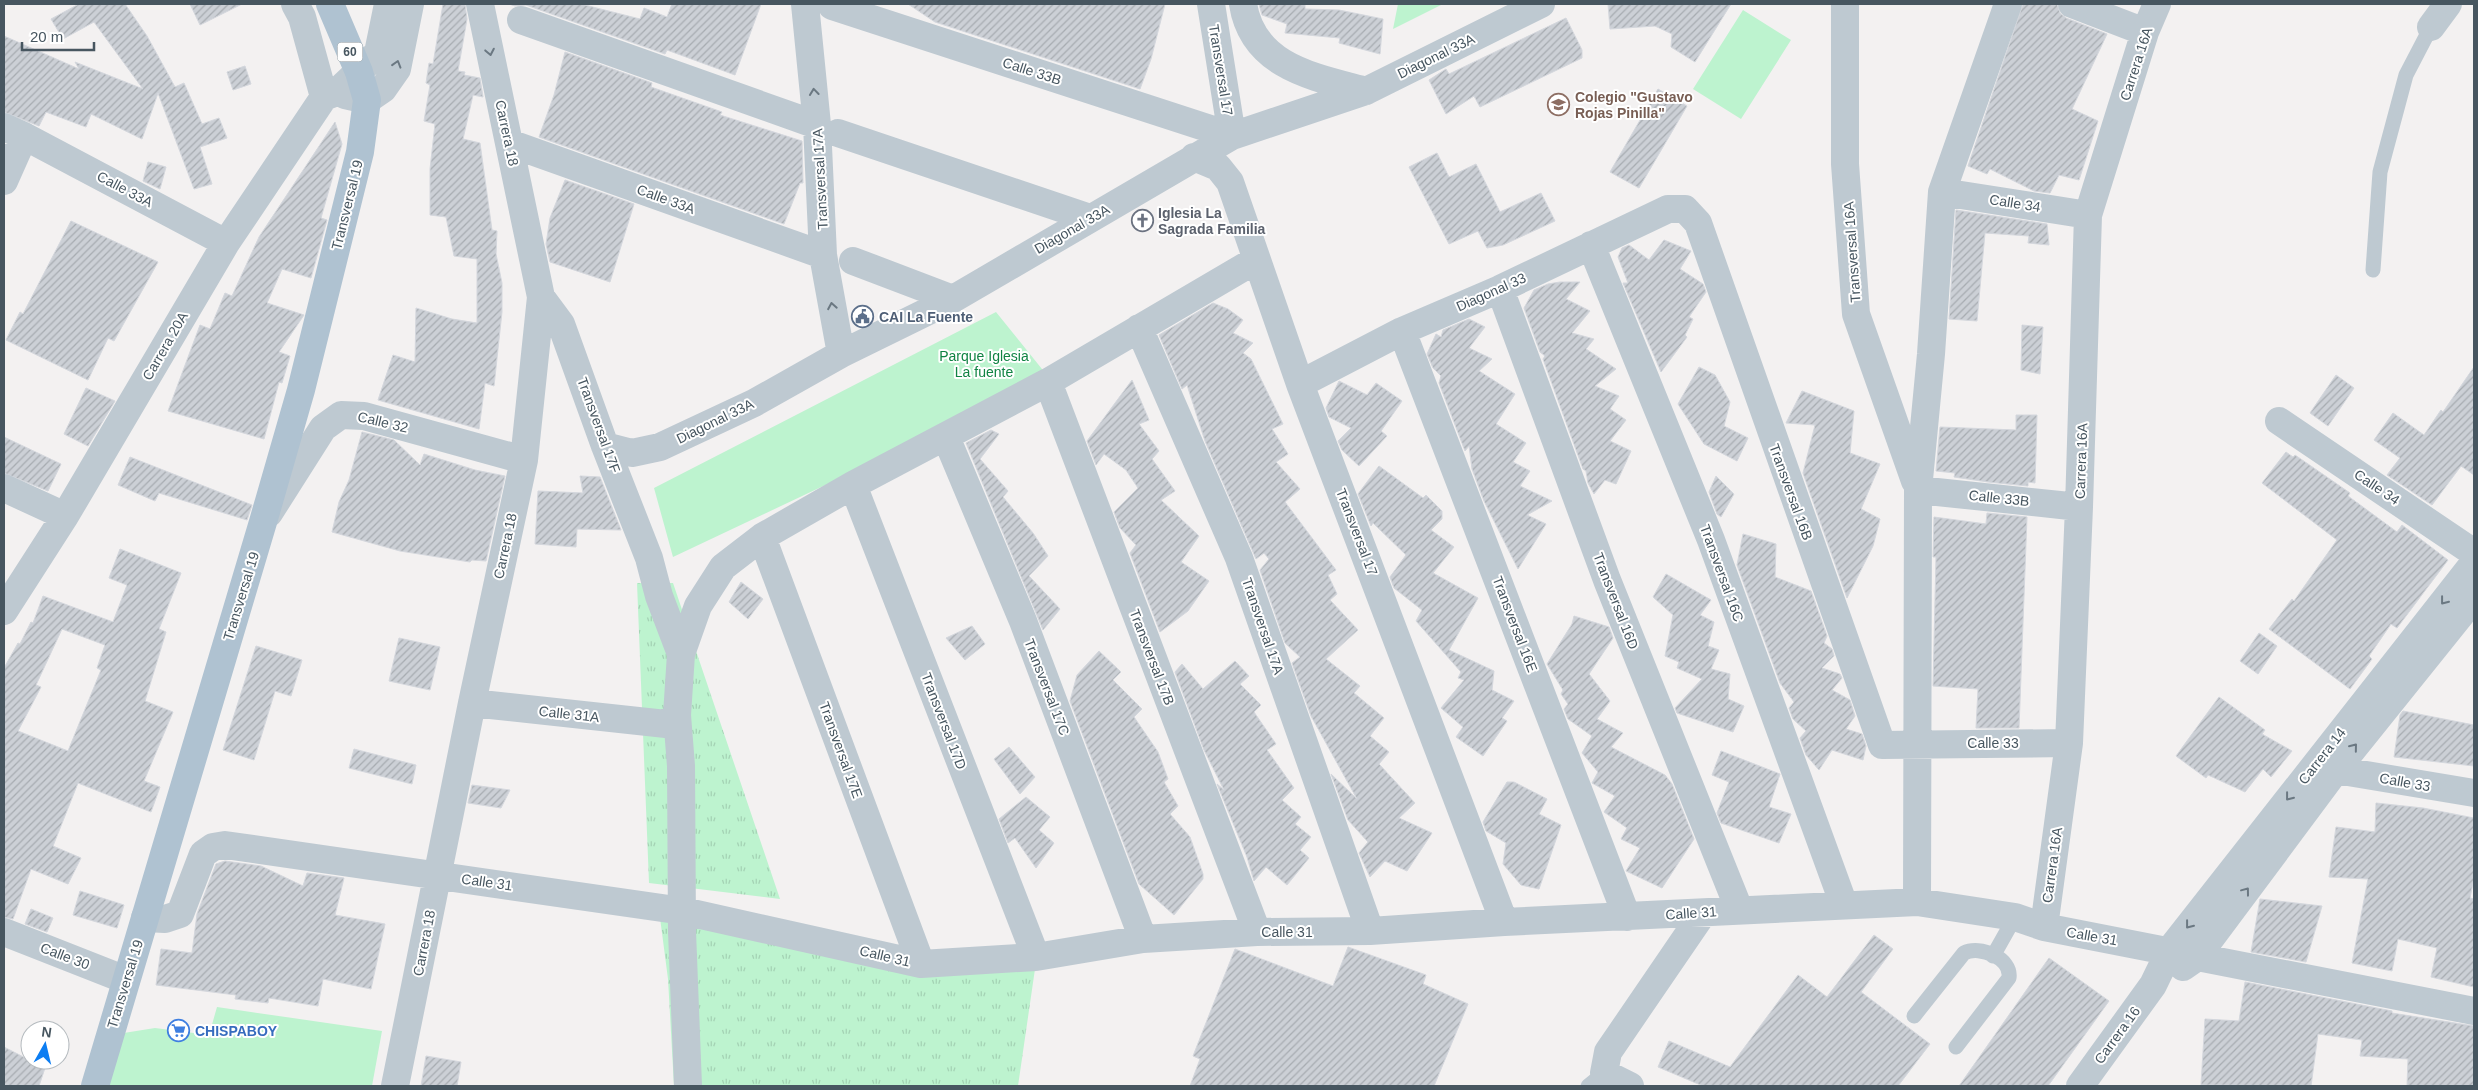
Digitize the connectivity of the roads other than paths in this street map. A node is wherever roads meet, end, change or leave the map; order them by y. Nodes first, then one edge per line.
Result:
1 (295, 4) edge
2 (330, 4) edge
3 (388, 4) edge
4 (410, 4) edge
5 (480, 4) edge
6 (805, 4) edge
7 (1211, 4) edge
8 (1243, 4) edge
9 (1541, 4) edge
10 (1845, 4) edge
11 (2008, 4) edge
12 (2072, 4) edge
13 (2157, 4) edge
14 (2448, 4) edge
15 (832, 6) dead end
16 (521, 20) dead end
17 (2431, 27) joint
18 (2146, 32) junction
19 (358, 72) junction
20 (1366, 91) junction
21 (330, 95) junction
22 (367, 100) junction
23 (828, 129) junction
24 (14, 132) edge
25 (1232, 136) junction
26 (508, 143) junction
27 (1194, 157) junction
28 (4, 181) edge
29 (1942, 192) junction
30 (1685, 209) joint
31 (2088, 215) junction
32 (1090, 218) junction
33 (226, 242) junction
34 (1592, 245) junction
35 (824, 255) junction
36 (1256, 260) junction
37 (853, 262) dead end
38 (2372, 270) dead end
39 (1500, 290) junction
40 (541, 297) junction
41 (953, 299) junction
42 (1139, 328) junction
43 (1402, 331) junction
44 (841, 354) junction
45 (1048, 382) junction
46 (1300, 384) junction
47 (2279, 421) dead end
48 (946, 437) junction
49 (605, 446) junction
50 (524, 460) junction
51 (853, 485) junction
52 (4, 488) edge
53 (1918, 490) junction
54 (2079, 507) junction
55 (65, 516) junction
56 (263, 522) junction
57 (762, 537) junction
58 (2474, 553) edge
59 (2474, 563) edge
60 (2474, 598) edge
61 (4, 611) edge
62 (681, 654) junction
63 (472, 703) junction
64 (671, 720) junction
65 (1916, 743) junction
66 (2069, 743) junction
67 (2336, 770) junction
68 (2474, 793) edge
69 (438, 875) junction
70 (1917, 902) junction
71 (1844, 905) junction
72 (1739, 910) junction
73 (683, 911) junction
74 (1703, 913) junction
75 (1627, 917) junction
76 (2015, 917) junction
77 (145, 918) junction
78 (1504, 922) junction
79 (2044, 927) junction
80 (1370, 931) junction
81 (4, 932) edge
82 (1257, 932) junction
83 (1143, 938) junction
84 (2170, 950) junction
85 (1993, 956) junction
86 (1036, 957) junction
87 (2196, 958) junction
88 (921, 964) junction
89 (126, 980) junction
90 (2153, 985) junction
91 (2474, 1011) edge
92 (1914, 1016) dead end
93 (1956, 1047) dead end
94 (1599, 1074) edge
95 (95, 1086) edge
96 (394, 1086) edge
97 (688, 1086) edge
98 (1630, 1086) edge
99 (2080, 1086) edge

1 - 21 street
2 - 19 main road, 60
3 - 19 street, Carrera 20A
22 -> 4 street
5 -> 26 street, Carrera 18
23 -> 6 street, Transversal 17A
7 - 25 street, Transversal 17
8 - 20 street
9 - 20 street, Diagonal 33A
10 - 53 street, Transversal 16A
11 - 29 street
12 - 18 street
13 - 18 street, Carrera 16A
14 - 17 street
15 - 25 street, Calle 33B
16 - 23 street
17 - 38 lane
18 - 31 street, Carrera 16A
19 - 21 street, Carrera 20A
19 - 22 main road, 60
20 - 25 street, Diagonal 33A
21 - 22 street
21 - 33 street, Carrera 20A
22 - 56 main road, Transversal 19
23 - 32 street
23 - 35 street, Transversal 17A
24 - 28 street
24 - 33 street, Calle 33A
25 - 27 street, Diagonal 33A
26 - 35 street, Calle 33A
26 - 40 street, Carrera 18
27 - 32 street, Diagonal 33A
27 - 36 street, Transversal 17
29 - 31 street, Calle 34
29 - 53 street
30 - 34 street, Diagonal 33
30 - 65 street, Transversal 16B
31 - 54 street, Carrera 16A
32 - 41 street, Diagonal 33A
33 - 55 street, Carrera 20A
34 - 39 street, Diagonal 33
34 - 71 street, Transversal 16C
44 -> 35 street, Transversal 17A
36 - 42 street
36 - 46 street, Transversal 17
37 - 41 street
39 - 43 street, Diagonal 33
39 - 72 street, Transversal 16D
40 - 49 street, Transversal 17F
40 - 50 street, Carrera 18
41 - 44 street, Diagonal 33A
42 - 45 street
42 - 80 street, Transversal 17A
43 - 46 street, Diagonal 33
43 - 75 street, Transversal 16E
44 - 49 street, Diagonal 33A
45 - 48 street
45 - 82 street, Transversal 17B
46 - 78 street, Transversal 17
47 - 58 street, Calle 34
48 - 51 street
48 - 83 street, Transversal 17C
49 - 62 street, Transversal 17F
50 - 56 street, Calle 32
50 - 63 street, Carrera 18
51 - 57 street
51 - 86 street, Transversal 17D
52 - 55 street
53 - 54 street, Calle 33B
53 - 65 street
54 - 66 street, Carrera 16A
55 - 61 street, Carrera 20A
56 - 77 main road, Transversal 19
57 - 62 street
57 - 88 street, Transversal 17E
59 -> 84 street, Carrera 14
67 -> 60 street, Carrera 14
62 - 64 street
63 - 64 street, Calle 31A
63 - 69 street, Carrera 18
64 - 73 street
65 - 66 street, Calle 33
65 - 70 street
66 - 79 street, Carrera 16A
67 - 68 street, Calle 33
87 -> 67 street, Carrera 14
69 - 73 street, Calle 31
69 - 77 street, Calle 31
69 - 96 street, Carrera 18
70 - 71 street, Calle 31
70 - 76 street, Calle 31
71 - 72 street, Calle 31
72 - 74 street, Calle 31
73 - 88 street, Calle 31
73 - 97 street
74 - 75 street, Calle 31
74 - 94 street
75 - 78 street, Calle 31
76 - 79 street, Calle 31
76 - 85 lane
77 - 89 main road, Transversal 19
78 - 80 street, Calle 31
79 - 84 street, Calle 31
80 - 82 street, Calle 31
81 - 89 street, Calle 30
82 - 83 street, Calle 31
83 - 86 street, Calle 31
84 - 87 street, Calle 31
84 - 90 street, Carrera 16
85 - 92 lane
85 - 93 lane
86 - 88 street, Calle 31
87 - 90 street, Carrera 16
87 - 91 street, Calle 31
89 - 95 main road, Transversal 19
90 - 99 street, Carrera 16
94 - 98 street

